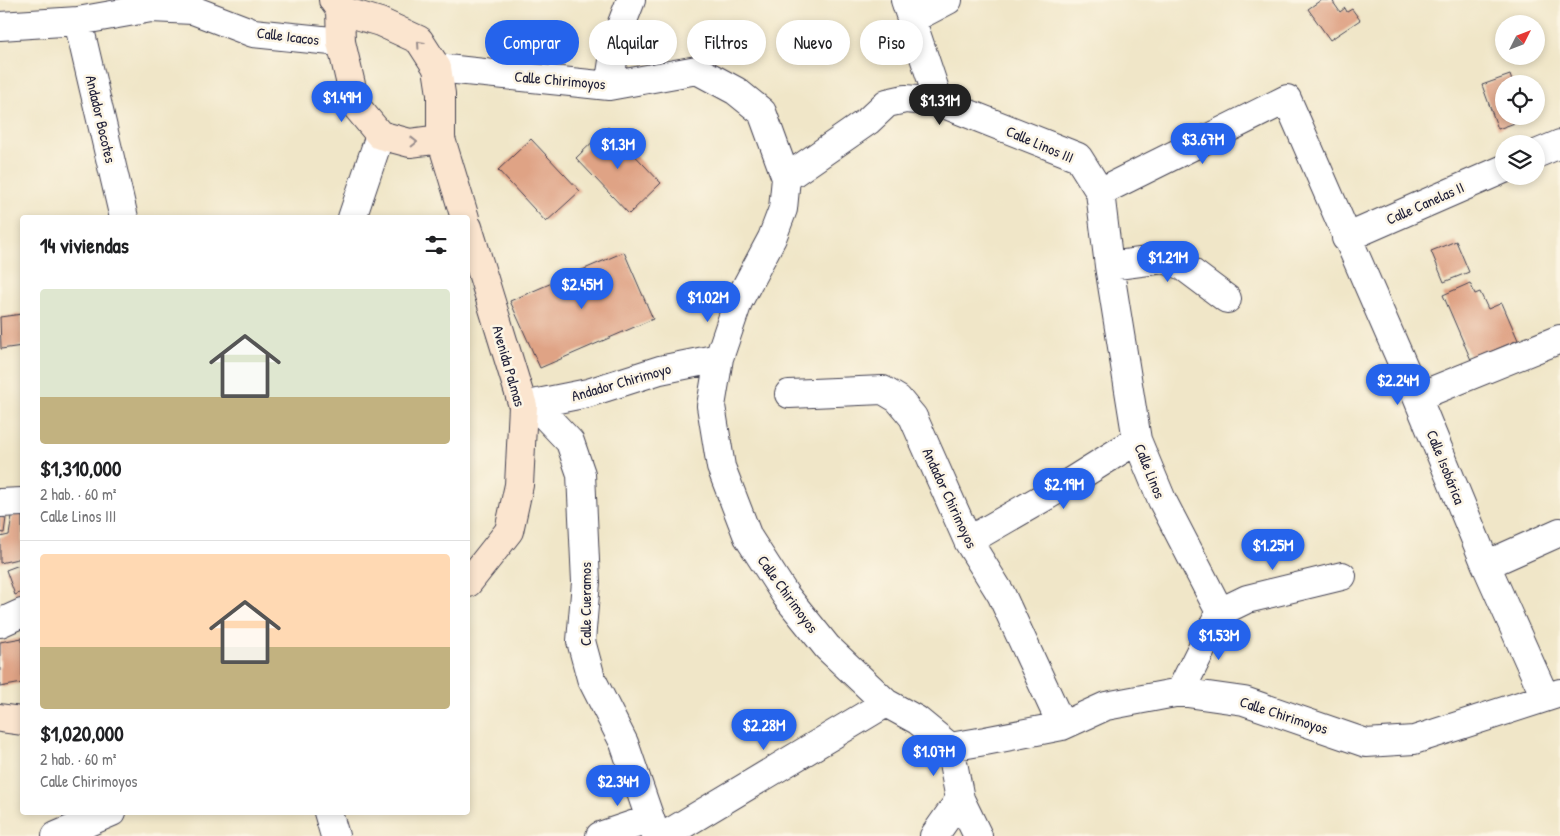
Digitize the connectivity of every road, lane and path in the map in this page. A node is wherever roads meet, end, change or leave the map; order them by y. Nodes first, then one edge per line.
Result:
1 (631, 0) edge
2 (948, 0) edge
3 (149, 4) edge
4 (337, 5) edge
5 (909, 10) edge
6 (78, 21) junction
7 (0, 26) edge
8 (341, 42) junction
9 (437, 68) junction
10 (609, 86) junction
11 (939, 102) junction
12 (380, 135) junction
13 (441, 139) junction
14 (1560, 144) edge
15 (1545, 150) edge
16 (1495, 173) edge
17 (786, 178) junction
18 (1100, 192) junction
19 (123, 215) edge
20 (353, 215) edge
21 (464, 215) edge
22 (1346, 238) junction
23 (470, 244) edge
24 (472, 260) edge
25 (1109, 266) junction
26 (1227, 299) dead end
27 (1560, 339) edge
28 (719, 358) junction
29 (789, 394) dead end
30 (1417, 397) junction
31 (529, 405) junction
32 (1137, 440) junction
33 (20, 502) edge
34 (0, 503) edge
35 (1560, 532) edge
36 (968, 541) junction
37 (1486, 565) junction
38 (1342, 576) dead end
39 (470, 580) edge
40 (1220, 612) junction
41 (20, 614) edge
42 (0, 623) edge
43 (1180, 692) junction
44 (1553, 695) edge
45 (886, 703) junction
46 (0, 718) edge
47 (20, 721) edge
48 (1062, 726) junction
49 (950, 747) junction
50 (960, 799) junction
51 (105, 815) edge
52 (329, 815) edge
53 (657, 830) edge
54 (56, 836) edge
55 (335, 836) edge
56 (600, 836) edge
57 (934, 836) edge
58 (978, 836) edge

1 - 10 street
2 - 5 street
3 - 6 street, Calle Icacos
3 - 8 street, Calle Icacos
4 - 8 main road
9 -> 4 main road
5 - 11 street
6 - 7 street, Calle Icacos
6 - 19 street, Andador Bocotes
8 - 12 main road
9 - 10 street, Calle Chirimoyos
9 - 13 main road
10 - 17 street, Calle Chirimoyos
11 - 17 street, Calle Linos III
11 - 18 street, Calle Linos III
12 -> 13 main road
12 - 20 street
13 - 21 main road
14 - 15 street
16 - 22 street, Calle Canelas II
17 - 28 street, Calle Chirimoyos
18 - 22 street, Calle Isobárica
18 - 25 street, Calle Linos
22 - 30 street, Calle Isobárica
23 - 24 main road, Avenida Palmas
24 - 31 main road, Avenida Palmas
25 - 26 street
25 - 32 street, Calle Linos
27 - 30 street
28 - 31 street, Andador Chirimoyo
28 - 45 street, Calle Chirimoyos
29 - 36 street, Andador Chirimoyos
30 - 37 street, Calle Isobárica
31 - 39 main road, Avenida Palmas
31 - 53 street, Calle Cueramos
32 - 36 street
32 - 40 street, Calle Linos
33 - 34 street
35 - 37 street
36 - 48 street, Andador Chirimoyos
37 - 44 street, Calle Isobárica
38 - 40 street
40 - 43 street
41 - 42 street
43 - 44 street, Calle Chirimoyos
43 - 48 street, Calle Chirimoyos
45 - 49 street, Calle Chirimoyos
45 - 53 street
46 - 47 main road
48 - 49 street, Calle Chirimoyos
49 - 50 street
50 - 57 street
50 - 58 street
51 - 54 street
52 - 55 street
53 - 56 street

